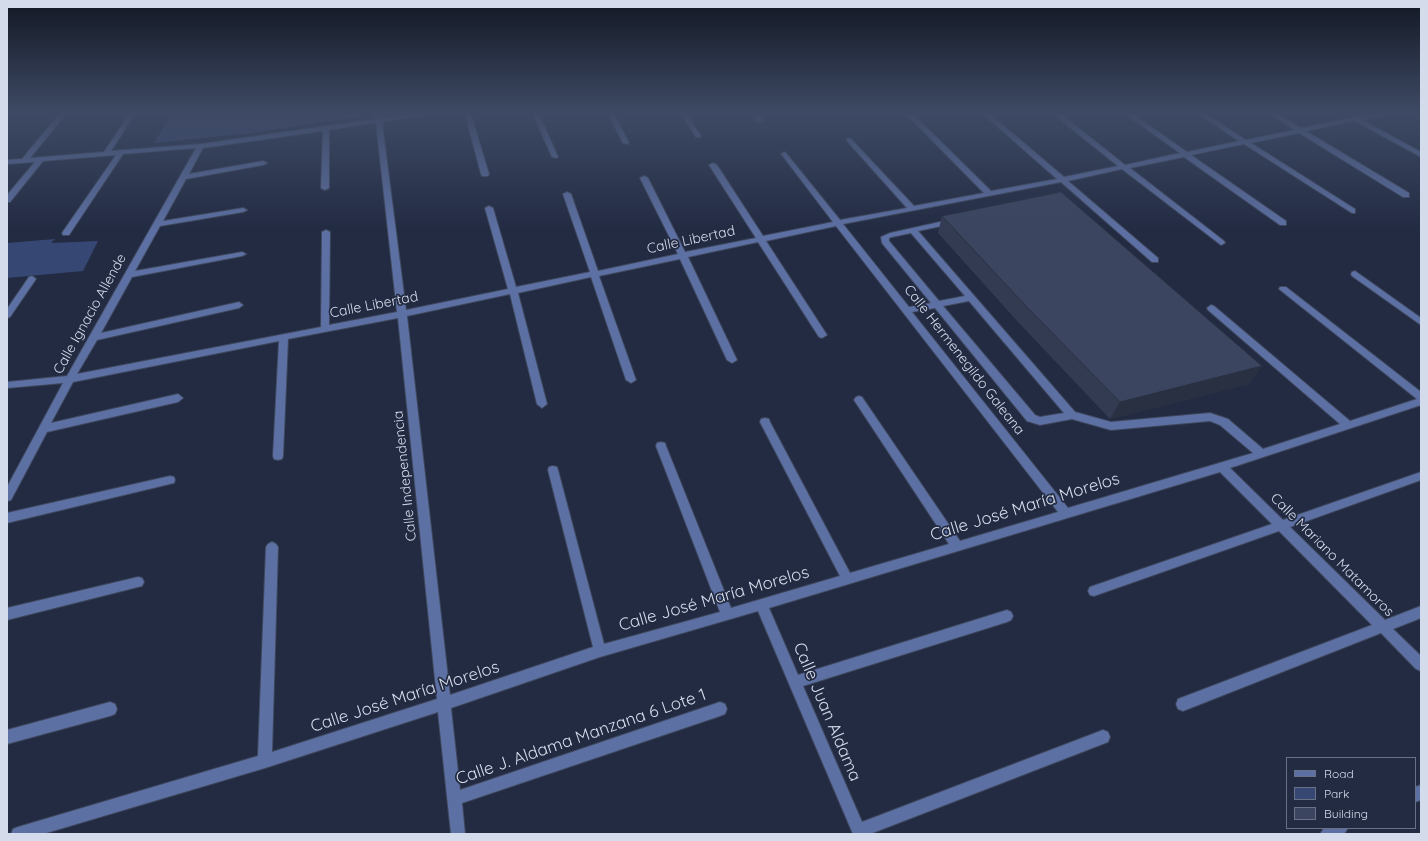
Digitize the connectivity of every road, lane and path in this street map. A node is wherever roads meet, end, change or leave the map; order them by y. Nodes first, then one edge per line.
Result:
1 (30, 153) edge
2 (118, 153) edge
3 (122, 153) edge
4 (197, 153) edge
5 (326, 153) edge
6 (382, 153) edge
7 (479, 153) edge
8 (553, 153) edge
9 (860, 153) edge
10 (949, 153) edge
11 (1031, 153) edge
12 (1105, 153) edge
13 (1190, 153) edge
14 (1262, 153) edge
15 (1339, 153) edge
16 (106, 154) joint
17 (784, 154) dead end
18 (1186, 154) junction
19 (555, 157) dead end
20 (41, 159) junction
21 (25, 160) junction
22 (7, 162) edge
23 (263, 163) dead end
24 (713, 165) dead end
25 (1123, 168) junction
26 (485, 174) dead end
27 (184, 176) junction
28 (644, 178) dead end
29 (1061, 180) junction
30 (325, 188) dead end
31 (568, 194) dead end
32 (990, 194) junction
33 (1406, 194) dead end
34 (7, 200) edge
35 (489, 208) dead end
36 (912, 209) junction
37 (244, 210) dead end
38 (1352, 211) dead end
39 (958, 220) edge
40 (839, 223) junction
41 (1283, 223) dead end
42 (156, 224) junction
43 (913, 230) junction
44 (326, 232) dead end
45 (66, 233) dead end
46 (761, 239) junction
47 (1221, 244) dead end
48 (242, 254) dead end
49 (683, 256) junction
50 (1155, 260) dead end
51 (595, 274) junction
52 (1355, 274) dead end
53 (128, 275) junction
54 (32, 279) dead end
55 (1283, 289) dead end
56 (513, 291) junction
57 (971, 298) junction
58 (938, 304) junction
59 (239, 305) dead end
60 (1211, 308) dead end
61 (907, 310) junction
62 (402, 314) junction
63 (7, 315) edge
64 (1421, 322) edge
65 (325, 329) junction
66 (822, 335) dead end
67 (95, 337) junction
68 (284, 337) junction
69 (732, 360) dead end
70 (70, 379) junction
71 (631, 380) dead end
72 (7, 385) edge
73 (1421, 397) edge
74 (178, 398) dead end
75 (859, 400) dead end
76 (1421, 401) edge
77 (542, 404) dead end
78 (1072, 415) junction
79 (765, 422) dead end
80 (1347, 424) junction
81 (43, 429) junction
82 (661, 446) dead end
83 (1261, 453) junction
84 (278, 456) dead end
85 (1222, 467) junction
86 (553, 470) dead end
87 (1421, 476) edge
88 (170, 480) dead end
89 (7, 497) edge
90 (1066, 514) junction
91 (7, 518) edge
92 (1281, 525) junction
93 (957, 546) junction
94 (272, 547) dead end
95 (848, 578) junction
96 (138, 582) dead end
97 (1094, 591) dead end
98 (761, 604) junction
99 (1421, 612) edge
100 (7, 614) edge
101 (726, 615) junction
102 (1007, 616) dead end
103 (1383, 627) junction
104 (600, 651) junction
105 (1421, 665) edge
106 (795, 682) junction
107 (443, 704) junction
108 (1183, 704) dead end
109 (110, 709) dead end
110 (720, 709) dead end
111 (7, 737) edge
112 (1103, 737) dead end
113 (265, 761) junction
114 (454, 799) junction
115 (1339, 829) edge
116 (859, 832) edge
117 (18, 834) edge
118 (458, 834) edge
119 (1327, 834) edge

1 - 21 street
2 - 16 street
3 - 45 street
4 - 27 street, Calle Ignacio Allende
5 - 30 street
6 - 62 street, Calle Independencia
7 - 26 street
8 - 19 street
9 - 36 street
10 - 32 street
11 - 29 street
12 - 25 street
13 - 18 street, Calle Libertad
14 - 38 street
15 - 33 street
16 - 20 street
17 - 40 street, Calle Hermenegildo Galeana
18 - 25 street, Calle Libertad
18 - 41 street
20 - 21 street
20 - 34 street
21 - 22 street
23 - 27 street
24 - 46 street
25 - 29 street, Calle Libertad
25 - 47 street
27 - 42 street, Calle Ignacio Allende
28 - 49 street
29 - 32 street, Calle Libertad
29 - 50 street
31 - 51 street
32 - 36 street, Calle Libertad
35 - 56 street
36 - 40 street, Calle Libertad
37 - 42 street
39 - 43 street
40 - 46 street, Calle Libertad
40 - 61 street, Calle Hermenegildo Galeana
42 - 53 street, Calle Ignacio Allende
43 - 57 street
43 - 58 street
44 - 65 street
46 - 49 street, Calle Libertad
46 - 66 street
48 - 53 street
49 - 51 street, Calle Libertad
49 - 69 street
51 - 56 street, Calle Libertad
51 - 71 street
52 - 64 street
53 - 67 street, Calle Ignacio Allende
54 - 63 street
55 - 73 street
56 - 62 street, Calle Libertad
56 - 77 street
57 - 58 street
57 - 78 street
58 - 61 street
58 - 78 street
59 - 67 street
60 - 80 street
61 - 90 street, Calle Hermenegildo Galeana
62 - 65 street, Calle Libertad
62 - 107 street, Calle Independencia
65 - 68 street, Calle Libertad
67 - 70 street, Calle Ignacio Allende
68 - 70 street, Calle Libertad
68 - 84 street
70 - 72 street, Calle Libertad
70 - 81 street, Calle Ignacio Allende
74 - 81 street
75 - 93 street
76 - 80 street, Calle José María Morelos
78 - 83 street
79 - 95 street
80 - 83 street, Calle José María Morelos
81 - 89 street, Calle Ignacio Allende
82 - 101 street
83 - 85 street, Calle José María Morelos
85 - 90 street, Calle José María Morelos
85 - 92 street, Calle Mariano Matamoros
86 - 104 street
87 - 92 street
88 - 91 street
90 - 93 street, Calle José María Morelos
92 - 97 street
92 - 103 street, Calle Mariano Matamoros
93 - 95 street, Calle José María Morelos
94 - 113 street
95 - 98 street, Calle José María Morelos
96 - 100 street
98 - 101 street, Calle José María Morelos
98 - 106 street, Calle Juan Aldama
99 - 103 street
101 - 104 street, Calle José María Morelos
102 - 106 street
103 - 105 street, Calle Mariano Matamoros
103 - 108 street
104 - 107 street, Calle José María Morelos
106 - 116 street, Calle Juan Aldama
107 - 113 street, Calle José María Morelos
107 - 114 street, Calle Independencia
109 - 111 street
110 - 114 street, Calle J. Aldama Manzana 6 Lote 1
112 - 116 street
113 - 117 street, Calle José María Morelos
114 - 118 street, Calle Independencia
115 - 119 street

